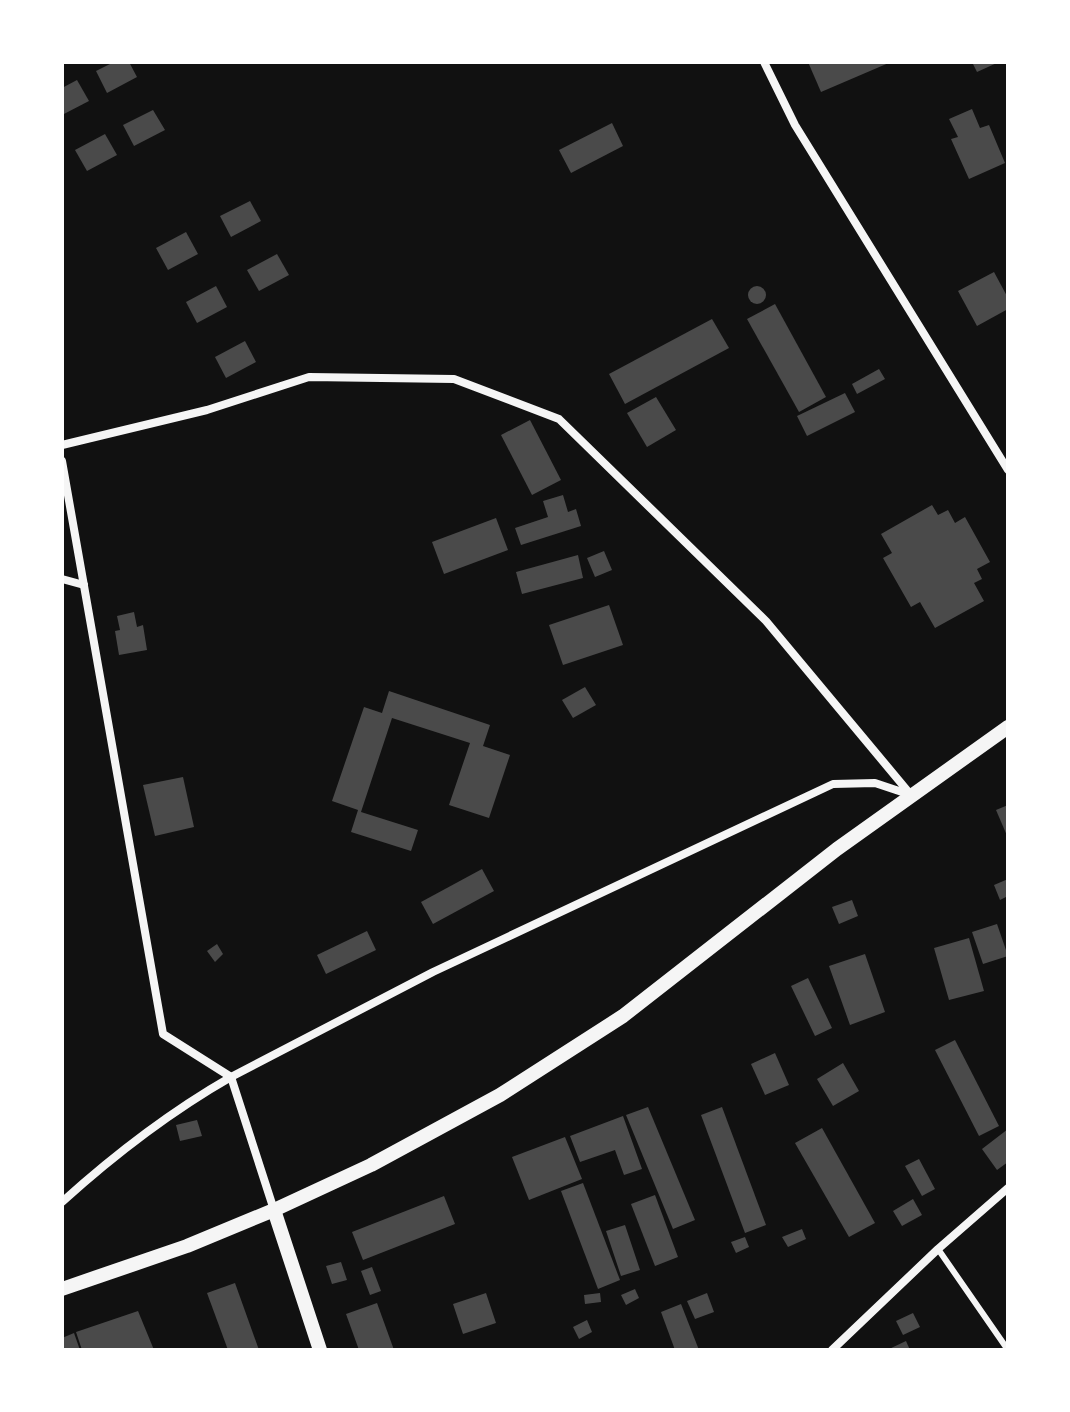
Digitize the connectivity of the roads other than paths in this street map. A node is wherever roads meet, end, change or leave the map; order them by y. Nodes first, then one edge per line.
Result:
1 (764, 62) edge
2 (62, 445) edge
3 (62, 461) edge
4 (1008, 470) edge
5 (62, 579) edge
6 (84, 585) junction
7 (1008, 727) edge
8 (911, 795) junction
9 (231, 1077) junction
10 (1008, 1188) edge
11 (62, 1202) edge
12 (274, 1210) junction
13 (938, 1249) junction
14 (62, 1289) edge
15 (320, 1350) edge
16 (832, 1350) edge
17 (1008, 1350) edge

1 - 4 street
2 - 8 street
3 - 6 street
5 - 6 street
6 - 9 street
7 - 8 street
8 - 9 street
8 - 12 street
9 - 11 street
9 - 12 street
10 - 13 street
12 - 14 street
12 - 15 street
13 - 16 street
13 - 17 lane

